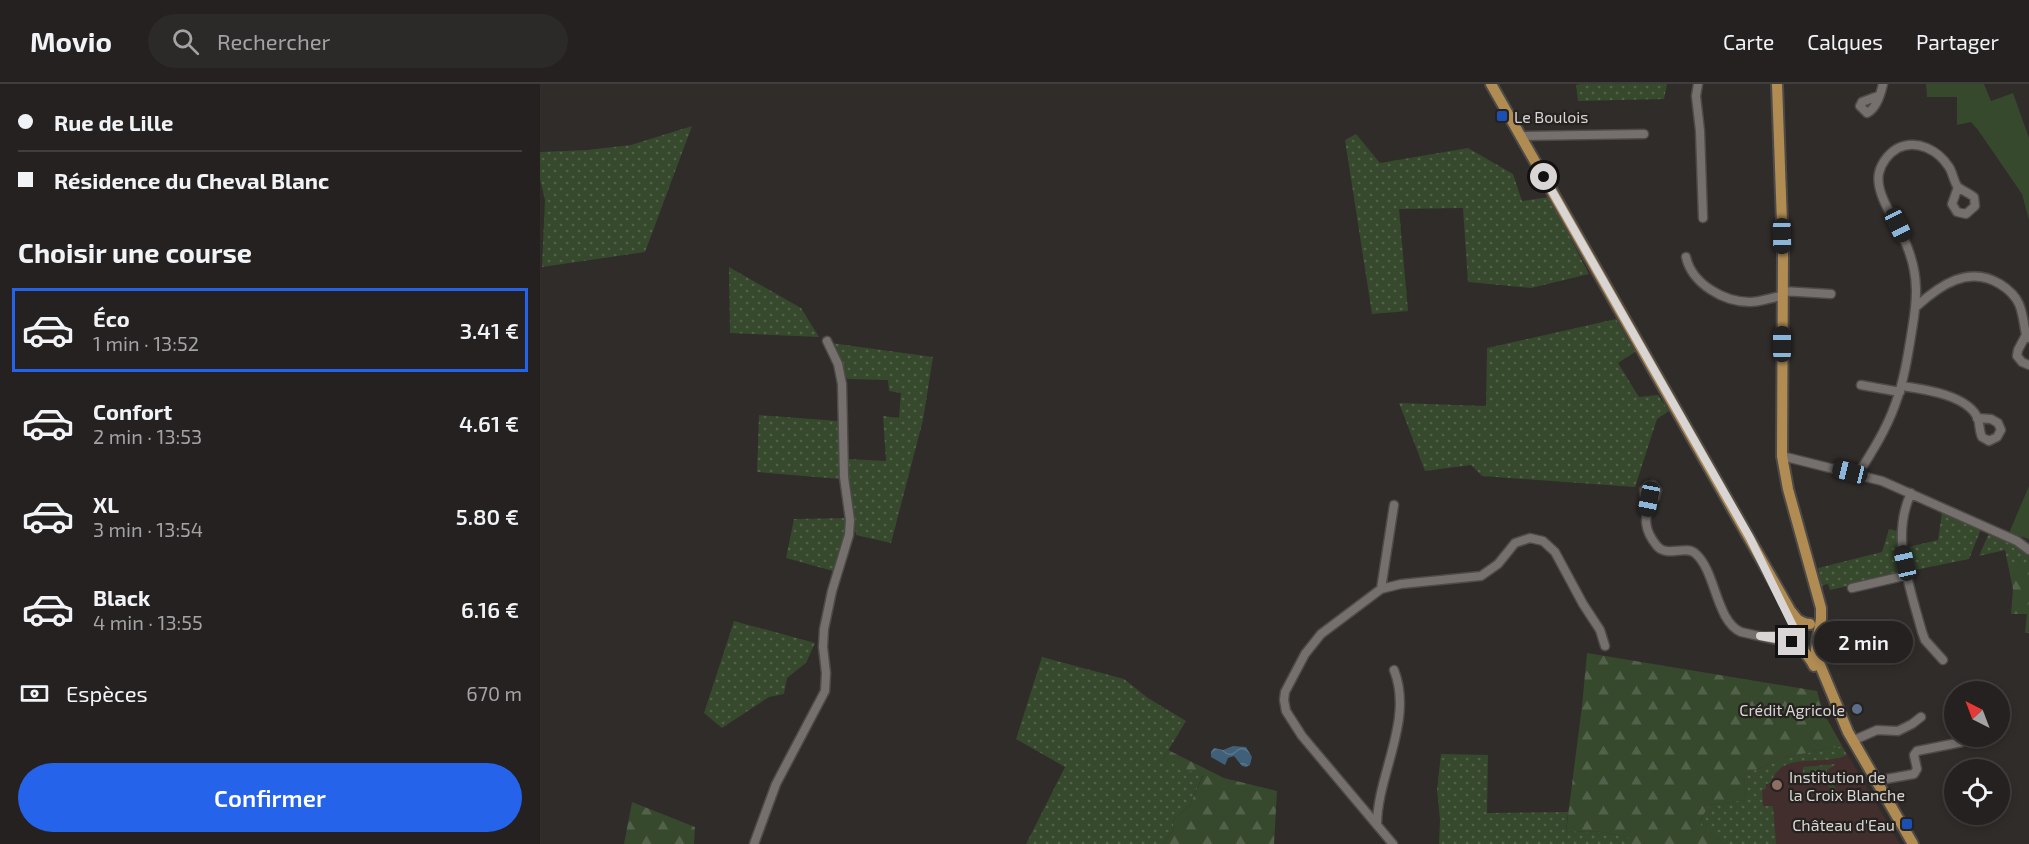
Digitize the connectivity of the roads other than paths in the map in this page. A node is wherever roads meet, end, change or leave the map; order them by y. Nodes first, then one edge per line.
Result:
1 (1491, 84) edge
2 (1698, 84) edge
3 (1778, 84) edge
4 (1882, 84) edge
5 (1878, 96) dead end
6 (1644, 134) dead end
7 (1520, 136) junction
8 (1958, 187) dead end
9 (1704, 218) dead end
10 (1686, 257) dead end
11 (1783, 294) junction
12 (1831, 294) dead end
13 (1917, 306) junction
14 (2028, 337) edge
15 (827, 341) dead end
16 (2029, 364) edge
17 (1861, 385) dead end
18 (1901, 389) junction
19 (1977, 418) dead end
20 (1782, 456) junction
21 (1858, 474) junction
22 (1911, 493) junction
23 (1649, 499) dead end
24 (1394, 505) dead end
25 (1750, 538) junction
26 (2029, 549) edge
27 (1810, 573) junction
28 (1908, 575) junction
29 (1852, 588) dead end
30 (1381, 590) junction
31 (1807, 624) junction
32 (1818, 638) junction
33 (1797, 640) junction
34 (1605, 646) dead end
35 (1943, 660) dead end
36 (1394, 670) dead end
37 (1921, 717) dead end
38 (1852, 741) junction
39 (1944, 746) edge
40 (1875, 781) junction
41 (1381, 794) junction
42 (1363, 808) junction
43 (1377, 825) junction
44 (754, 844) edge
45 (1393, 844) edge
46 (1911, 844) edge

1 - 7 main road
2 - 9 street
3 - 11 main road
4 - 5 street
6 - 7 street
7 - 25 main road
8 - 13 street
10 - 11 street
11 - 12 street
11 - 20 main road
13 - 14 street
13 - 18 street
14 - 16 street
15 - 44 street
17 - 18 street
18 - 19 street
18 - 21 street
20 - 21 street
20 - 27 main road
21 - 22 street
22 - 26 street
22 - 28 street
23 - 33 street
24 - 30 street
25 - 31 main road
25 - 33 main road
27 - 31 main road
27 - 32 main road
28 - 29 street
28 - 35 street
30 - 34 street
30 - 42 street
31 - 32 main road
31 - 33 main road
32 - 33 main road
32 - 38 main road
33 - 46 main road
36 - 41 street
37 - 38 street
38 - 40 main road
39 - 40 street
40 - 46 main road
41 - 42 street
41 - 43 street
42 - 43 street
43 - 45 street

